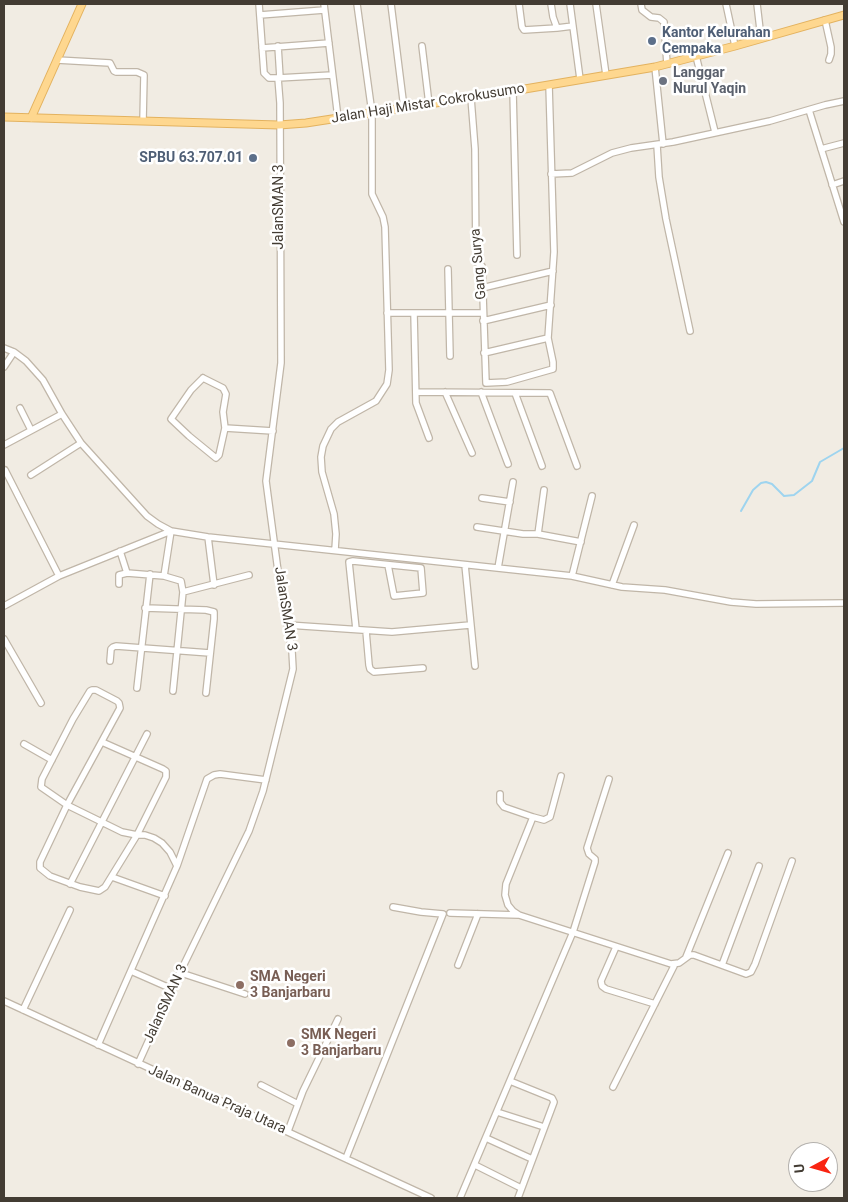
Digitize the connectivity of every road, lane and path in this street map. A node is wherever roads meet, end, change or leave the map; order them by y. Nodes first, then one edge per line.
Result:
1 (82, 4) edge
2 (259, 4) edge
3 (357, 4) edge
4 (391, 4) edge
5 (519, 4) edge
6 (551, 4) edge
7 (570, 4) edge
8 (596, 4) edge
9 (640, 4) edge
10 (726, 4) edge
11 (757, 4) edge
12 (324, 7) edge
13 (260, 15) junction
14 (844, 15) edge
15 (825, 20) junction
16 (573, 26) junction
17 (558, 28) junction
18 (761, 38) junction
19 (328, 43) junction
20 (278, 46) junction
21 (422, 46) dead end
22 (735, 46) junction
23 (262, 48) junction
24 (696, 56) junction
25 (57, 60) junction
26 (829, 60) dead end
27 (667, 64) junction
28 (654, 67) junction
29 (332, 75) junction
30 (606, 75) junction
31 (279, 78) junction
32 (580, 79) junction
33 (549, 85) junction
34 (513, 92) junction
35 (471, 98) junction
36 (844, 101) edge
37 (429, 104) junction
38 (404, 108) junction
39 (809, 110) junction
40 (372, 113) junction
41 (4, 117) edge
42 (31, 118) junction
43 (338, 118) junction
44 (143, 121) junction
45 (279, 125) junction
46 (715, 132) junction
47 (844, 143) edge
48 (660, 144) junction
49 (821, 149) junction
50 (551, 174) junction
51 (844, 181) edge
52 (832, 185) junction
53 (844, 222) edge
54 (516, 255) dead end
55 (448, 269) dead end
56 (553, 271) junction
57 (482, 288) junction
58 (551, 305) junction
59 (387, 313) junction
60 (414, 313) junction
61 (449, 313) junction
62 (483, 313) junction
63 (483, 321) junction
64 (690, 331) dead end
65 (548, 338) junction
66 (4, 348) edge
67 (14, 352) junction
68 (484, 353) junction
69 (450, 356) dead end
70 (4, 367) edge
71 (486, 383) junction
72 (416, 392) junction
73 (445, 392) junction
74 (483, 392) junction
75 (515, 393) junction
76 (20, 408) dead end
77 (62, 414) junction
78 (225, 428) junction
79 (31, 430) junction
80 (273, 431) junction
81 (429, 438) dead end
82 (4, 443) edge
83 (81, 443) junction
84 (472, 454) dead end
85 (508, 464) dead end
86 (542, 466) dead end
87 (578, 466) dead end
88 (5, 470) edge
89 (31, 475) dead end
90 (513, 482) dead end
91 (544, 490) dead end
92 (592, 496) dead end
93 (482, 498) dead end
94 (510, 502) junction
95 (634, 525) dead end
96 (477, 527) dead end
97 (171, 531) junction
98 (504, 531) junction
99 (538, 534) junction
100 (208, 537) junction
101 (581, 542) junction
102 (275, 544) junction
103 (335, 550) junction
104 (120, 552) junction
105 (388, 565) junction
106 (465, 565) junction
107 (498, 568) junction
108 (127, 573) junction
109 (150, 574) junction
110 (249, 575) dead end
111 (59, 576) junction
112 (164, 576) junction
113 (572, 576) junction
114 (119, 584) dead end
115 (214, 585) junction
116 (612, 585) junction
117 (183, 592) junction
118 (844, 603) edge
119 (4, 605) edge
120 (146, 608) junction
121 (181, 610) junction
122 (288, 625) junction
123 (470, 625) junction
124 (356, 629) junction
125 (366, 631) junction
126 (4, 639) edge
127 (142, 647) junction
128 (177, 650) junction
129 (210, 652) junction
130 (110, 661) dead end
131 (475, 666) dead end
132 (423, 668) dead end
133 (137, 688) dead end
134 (173, 691) dead end
135 (206, 693) dead end
136 (41, 703) dead end
137 (147, 734) dead end
138 (102, 742) junction
139 (24, 744) dead end
140 (134, 757) junction
141 (52, 760) junction
142 (561, 776) dead end
143 (609, 779) dead end
144 (266, 780) junction
145 (500, 794) dead end
146 (67, 805) junction
147 (533, 817) junction
148 (101, 821) junction
149 (137, 835) junction
150 (728, 853) dead end
151 (792, 861) dead end
152 (177, 866) junction
153 (759, 866) dead end
154 (112, 877) junction
155 (70, 884) junction
156 (165, 896) junction
157 (393, 907) dead end
158 (70, 910) dead end
159 (450, 914) dead end
160 (478, 914) junction
161 (519, 915) junction
162 (573, 932) junction
163 (616, 947) junction
164 (686, 957) junction
165 (675, 964) junction
166 (458, 965) dead end
167 (722, 965) junction
168 (131, 971) junction
169 (180, 973) junction
170 (172, 989) junction
171 (244, 994) dead end
172 (4, 1001) edge
173 (655, 1004) junction
174 (23, 1010) junction
175 (338, 1019) dead end
176 (98, 1045) junction
177 (138, 1064) junction
178 (510, 1081) junction
179 (261, 1085) dead end
180 (613, 1087) dead end
181 (298, 1104) junction
182 (497, 1112) junction
183 (544, 1127) junction
184 (288, 1132) junction
185 (486, 1138) junction
186 (346, 1158) junction
187 (532, 1159) junction
188 (474, 1165) junction
189 (521, 1188) junction
190 (431, 1198) edge
191 (460, 1198) edge
192 (518, 1198) edge

1 - 25 main road
2 - 13 street
3 - 40 street
4 - 38 street
5 - 17 street
6 - 17 street
7 - 16 street
8 - 30 street
9 - 27 street
10 - 22 street
11 - 18 street
12 - 13 street
12 - 19 street
13 - 23 street
14 - 15 main road, Jalan Haji Mistar Cokrokusumo
15 - 18 main road, Jalan Haji Mistar Cokrokusumo
15 - 26 street
16 - 17 street
16 - 32 street
18 - 22 main road, Jalan Haji Mistar Cokrokusumo
19 - 20 street
19 - 29 street
20 - 23 street
20 - 31 street, JalanSMAN 3
21 - 37 street
22 - 24 main road, Jalan Haji Mistar Cokrokusumo
23 - 31 street
24 - 27 main road, Jalan Haji Mistar Cokrokusumo
24 - 46 street
25 - 42 main road
25 - 44 street
27 - 28 main road, Jalan Haji Mistar Cokrokusumo
28 - 30 main road, Jalan Haji Mistar Cokrokusumo
28 - 48 street
29 - 31 street
29 - 43 street
30 - 32 main road, Jalan Haji Mistar Cokrokusumo
31 - 45 street, JalanSMAN 3
32 - 33 main road, Jalan Haji Mistar Cokrokusumo
33 - 34 main road, Jalan Haji Mistar Cokrokusumo
33 - 50 street
34 - 35 main road, Jalan Haji Mistar Cokrokusumo
34 - 54 street
35 - 37 main road, Jalan Haji Mistar Cokrokusumo
35 - 57 street, Gang Surya
36 - 39 street
37 - 38 main road, Jalan Haji Mistar Cokrokusumo
38 - 40 main road, Jalan Haji Mistar Cokrokusumo
39 - 46 street
39 - 49 street
40 - 43 main road, Jalan Haji Mistar Cokrokusumo
40 - 59 street
41 - 42 main road, Jalan Haji Mistar Cokrokusumo
42 - 44 main road, Jalan Haji Mistar Cokrokusumo
43 - 45 main road, Jalan Haji Mistar Cokrokusumo
44 - 45 main road, Jalan Haji Mistar Cokrokusumo
45 - 80 street, JalanSMAN 3
46 - 48 street
47 - 49 street
48 - 50 street
48 - 64 street
49 - 52 street
50 - 56 street
51 - 52 street
52 - 53 street
55 - 61 street
56 - 57 street
56 - 58 street
57 - 62 street, Gang Surya
58 - 63 street
58 - 65 street
59 - 60 street
59 - 103 street
60 - 61 street
60 - 72 street
61 - 62 street
61 - 69 street
62 - 63 street, Gang Surya
63 - 68 street, Gang Surya
65 - 68 street
65 - 71 street
66 - 67 street
67 - 70 street
67 - 77 street
68 - 71 street, Gang Surya
71 - 74 street, Gang Surya
72 - 73 street
72 - 81 street
73 - 74 street
73 - 84 street
74 - 75 street
74 - 85 street
75 - 86 street
75 - 87 street
76 - 79 street
77 - 79 street
77 - 83 street
78 - 78 street
78 - 80 street
79 - 82 street
80 - 102 street, JalanSMAN 3
83 - 89 street
83 - 97 street
88 - 111 street
90 - 94 street
91 - 99 street
92 - 101 street
93 - 94 street
94 - 98 street
95 - 116 street
96 - 98 street
97 - 100 street
97 - 104 street
97 - 112 street
98 - 99 street
98 - 107 street
99 - 101 street
100 - 102 street
100 - 115 street
101 - 113 street
102 - 103 street
102 - 122 street, JalanSMAN 3
103 - 106 street
104 - 108 street
104 - 111 street
105 - 105 street
105 - 124 street
106 - 107 street
106 - 123 street
107 - 113 street
108 - 109 street
108 - 114 street
109 - 112 street
109 - 120 street
110 - 115 street
111 - 119 street
112 - 117 street
113 - 116 street
115 - 117 street
116 - 118 street
117 - 121 street
120 - 121 street
120 - 127 street
121 - 128 street
121 - 129 street
122 - 124 street
122 - 144 street, JalanSMAN 3
123 - 125 street
123 - 131 street
124 - 125 street
125 - 132 street
126 - 136 street
127 - 128 street
127 - 130 street
127 - 133 street
128 - 129 street
128 - 134 street
129 - 135 street
137 - 140 street
138 - 140 street
138 - 141 street
138 - 146 street
139 - 141 street
140 - 148 street
140 - 149 street
141 - 146 street
142 - 147 street
143 - 162 street
144 - 152 street
144 - 169 street, JalanSMAN 3
145 - 147 street
146 - 148 street
146 - 155 street
147 - 161 street
148 - 149 street
148 - 155 street
149 - 152 street
149 - 154 street
150 - 164 street
151 - 167 street
152 - 156 street
153 - 167 street
154 - 155 street
154 - 156 street
156 - 168 street
157 - 186 street
158 - 174 street
159 - 160 street
160 - 161 street
160 - 166 street
161 - 162 street
162 - 163 street
162 - 178 street
163 - 165 street
163 - 173 street
164 - 165 street
164 - 167 street
165 - 173 street
168 - 170 street
168 - 176 street
169 - 170 street, JalanSMAN 3
169 - 171 street
170 - 177 street, JalanSMAN 3
172 - 174 street, Jalan Banua Praja Utara
173 - 180 street
174 - 176 street, Jalan Banua Praja Utara
175 - 181 street
176 - 177 street, Jalan Banua Praja Utara
177 - 184 street, Jalan Banua Praja Utara
178 - 182 street
178 - 183 street
179 - 181 street
181 - 184 street
182 - 183 street
182 - 185 street
183 - 187 street
184 - 186 street, Jalan Banua Praja Utara
185 - 187 street
185 - 188 street
186 - 190 street, Jalan Banua Praja Utara
187 - 189 street
188 - 189 street
188 - 191 street
189 - 192 street

